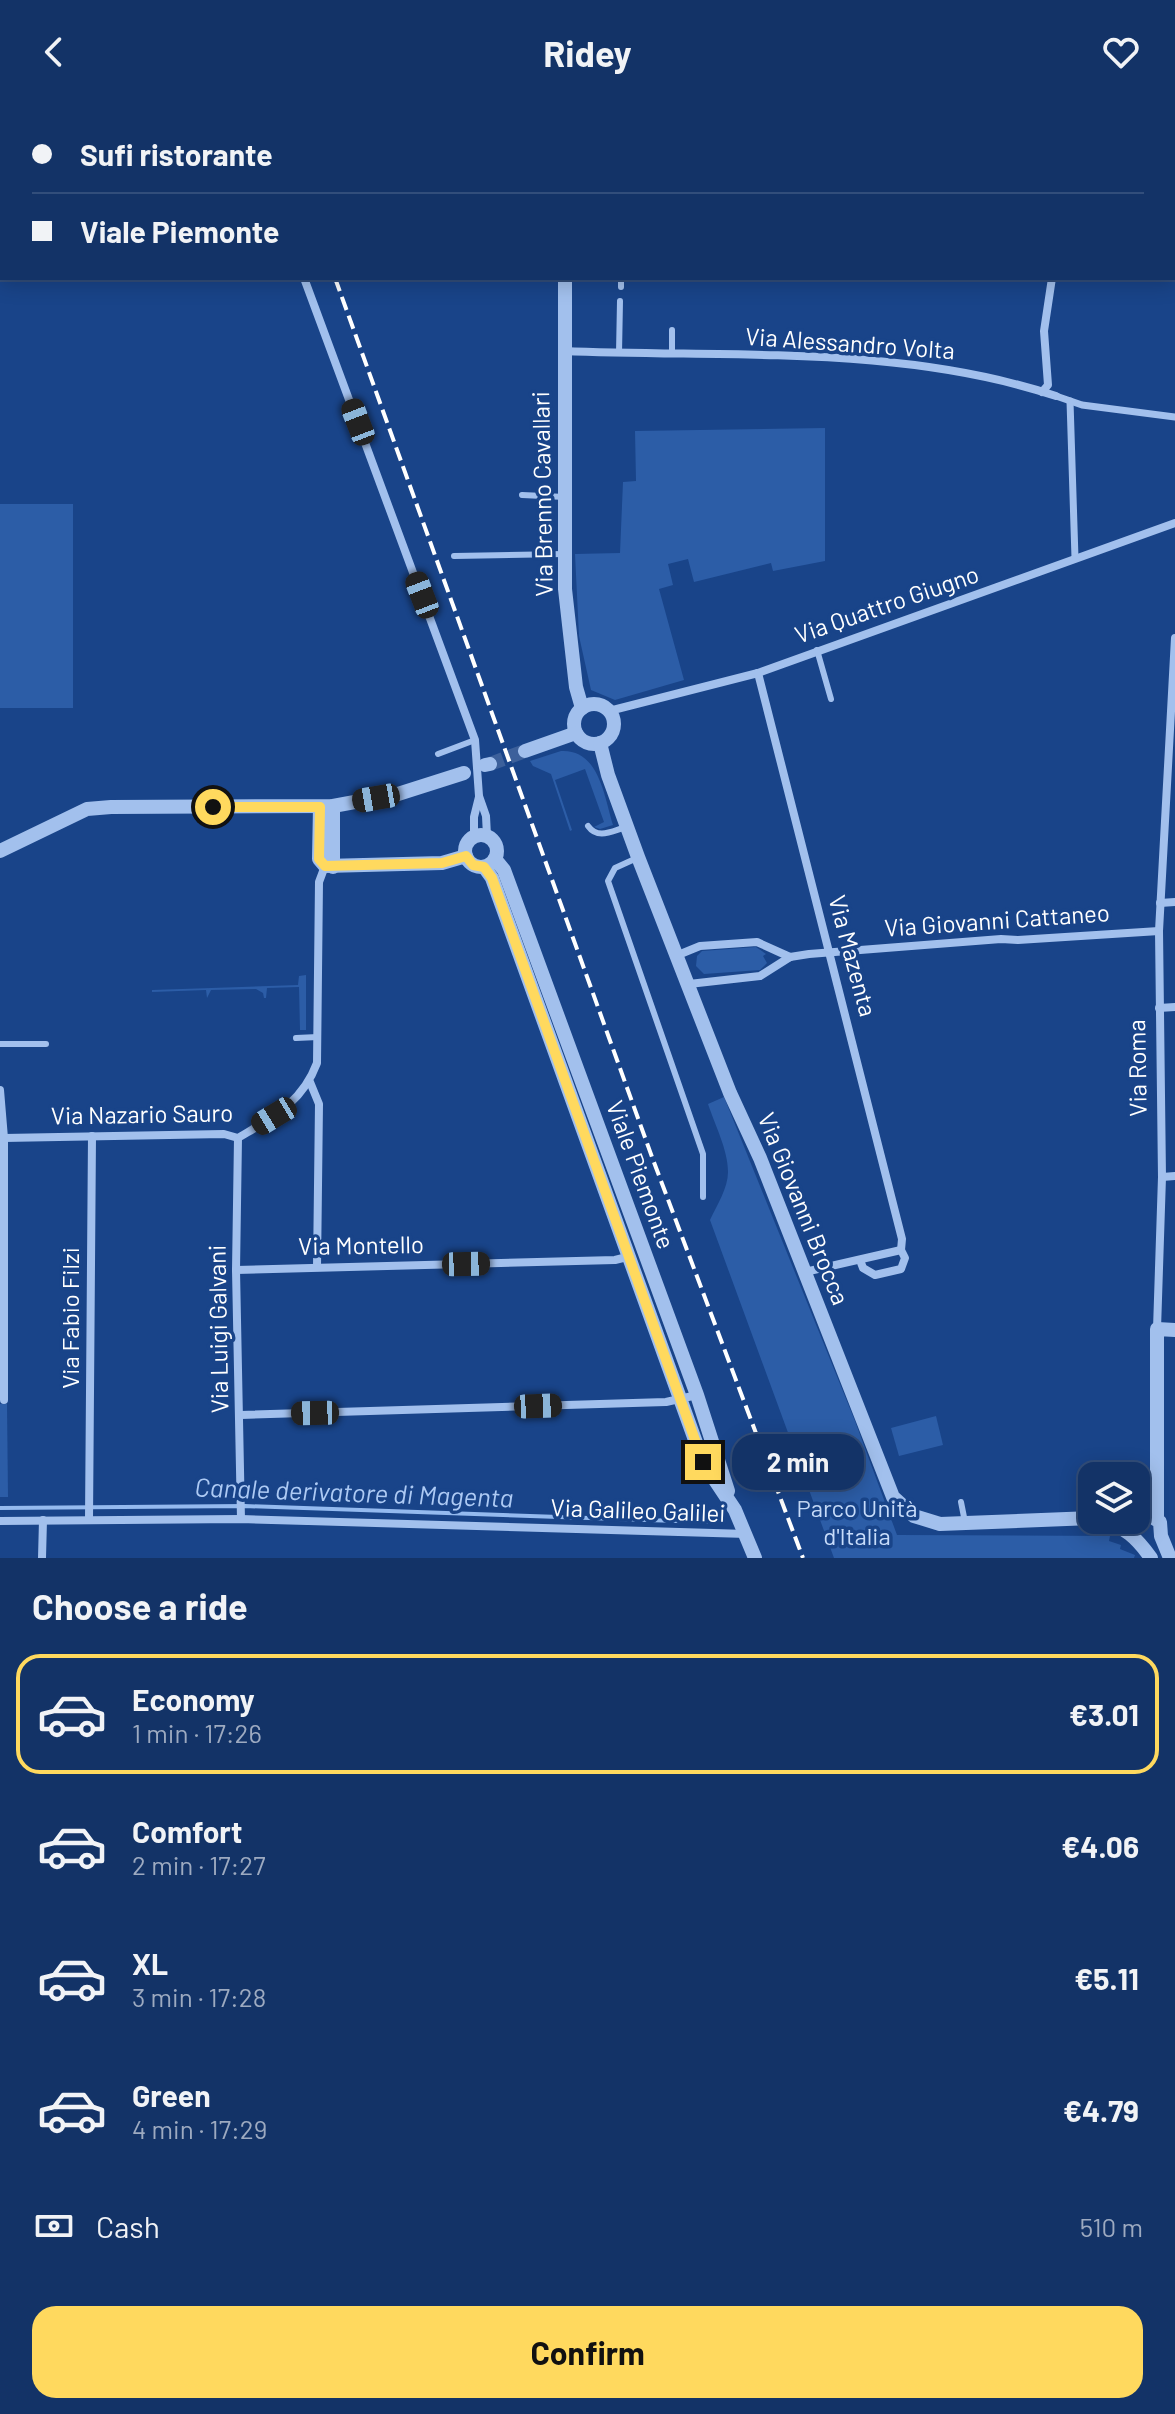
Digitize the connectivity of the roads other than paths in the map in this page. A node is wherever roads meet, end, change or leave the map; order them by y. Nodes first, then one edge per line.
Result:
1 (305, 280) edge
2 (565, 280) edge
3 (621, 280) edge
4 (1052, 280) edge
5 (621, 287) dead end
6 (620, 301) dead end
7 (672, 330) dead end
8 (564, 351) junction
9 (619, 353) junction
10 (672, 354) junction
11 (1042, 392) junction
12 (1056, 396) joint
13 (1070, 401) junction
14 (1175, 417) edge
15 (522, 495) dead end
16 (565, 497) junction
17 (1175, 523) edge
18 (564, 554) junction
19 (454, 556) dead end
20 (1075, 558) junction
21 (1175, 638) edge
22 (817, 650) junction
23 (758, 673) junction
24 (831, 699) dead end
25 (582, 708) junction
26 (609, 711) junction
27 (1173, 712) edge
28 (576, 733) junction
29 (475, 740) junction
30 (600, 743) junction
31 (525, 751) tunnel mouth
32 (438, 754) dead end
33 (464, 773) dead end
34 (326, 806) junction
35 (1171, 809) edge
36 (588, 826) dead end
37 (626, 827) junction
38 (481, 836) junction
39 (0, 851) edge
40 (466, 856) junction
41 (638, 857) junction
42 (490, 863) junction
43 (329, 866) junction
44 (1175, 902) edge
45 (1160, 903) junction
46 (1159, 931) junction
47 (830, 952) junction
48 (678, 955) junction
49 (790, 957) junction
50 (689, 984) junction
51 (1175, 1007) edge
52 (1159, 1008) junction
53 (318, 1037) junction
54 (296, 1038) dead end
55 (0, 1044) edge
56 (46, 1044) dead end
57 (310, 1082) junction
58 (0, 1090) edge
59 (92, 1136) junction
60 (4, 1138) junction
61 (238, 1138) junction
62 (1175, 1176) edge
63 (1162, 1177) junction
64 (703, 1197) dead end
65 (645, 1251) junction
66 (629, 1257) junction
67 (906, 1257) junction
68 (860, 1260) junction
69 (2, 1267) edge
70 (317, 1267) junction
71 (236, 1270) junction
72 (805, 1272) junction
73 (2, 1320) edge
74 (1157, 1329) junction
75 (1175, 1330) edge
76 (697, 1395) junction
77 (4, 1400) dead end
78 (681, 1401) junction
79 (241, 1415) junction
80 (961, 1502) dead end
81 (735, 1510) junction
82 (1150, 1510) edge
83 (89, 1516) junction
84 (241, 1516) junction
85 (1078, 1519) edge
86 (43, 1520) junction
87 (1150, 1520) edge
88 (0, 1521) edge
89 (965, 1524) junction
90 (747, 1534) junction
91 (1130, 1534) edge
92 (1136, 1534) edge
93 (1161, 1536) junction
94 (1137, 1539) junction
95 (42, 1558) edge
96 (755, 1558) edge
97 (1151, 1558) edge
98 (1170, 1558) edge

1 - 29 street
2 - 8 street, Via Brenno Cavallari
3 - 5 lane
4 - 11 street
6 - 9 lane
7 - 10 lane
8 - 9 street, Via Alessandro Volta
8 - 16 street, Via Brenno Cavallari
9 - 10 street, Via Alessandro Volta
10 - 11 street, Via Alessandro Volta
11 - 12 street, Via Alessandro Volta
12 - 13 street, Via Alessandro Volta
13 - 14 street, Via Alessandro Volta
13 - 20 street
15 - 16 lane
16 - 18 street, Via Brenno Cavallari
17 - 20 street, Via Quattro Giugno
18 - 19 lane
18 - 25 street, Via Brenno Cavallari
20 - 22 street, Via Quattro Giugno
21 - 27 street, Via Roma
22 - 23 street, Via Quattro Giugno
22 - 24 lane
23 - 26 street, Via Quattro Giugno
23 - 47 street, Via Mazenta
25 - 26 street
25 - 28 street
26 - 30 street
27 - 35 street, Via Roma
28 - 30 street
28 - 31 street
29 - 32 lane
29 - 38 street
30 - 37 street, Via Giovanni Brocca
33 - 34 street
34 - 39 street
34 - 43 street
35 - 45 street, Via Roma
36 - 37 lane
37 - 41 street, Via Giovanni Brocca
38 - 40 street
38 - 42 street
40 - 42 street
40 - 43 street
41 - 48 street, Via Giovanni Brocca
41 - 64 lane
42 - 65 street, Viale Piemonte
42 - 66 street, Viale Piemonte
43 - 53 street
44 - 45 street
45 - 46 street, Via Roma
46 - 47 street, Via Giovanni Cattaneo
46 - 52 street, Via Roma
47 - 49 street, Via Giovanni Cattaneo
47 - 67 street, Via Mazenta
48 - 49 street, Via Giovanni Cattaneo
48 - 50 street, Via Giovanni Brocca
49 - 50 street, Via Giovanni Cattaneo
50 - 72 street, Via Giovanni Brocca
51 - 52 street
52 - 63 street, Via Roma
53 - 54 lane
53 - 57 street
55 - 56 lane
57 - 61 street, Via Nazario Sauro
57 - 70 street
58 - 60 street
59 - 60 street, Via Nazario Sauro
59 - 61 street, Via Nazario Sauro
59 - 83 street, Via Fabio Filzi
60 - 69 street
61 - 71 street, Via Luigi Galvani
62 - 63 street
63 - 74 street, Via Roma
65 - 66 street, Via Montello
65 - 76 street, Viale Piemonte
66 - 70 street, Via Montello
66 - 78 street, Viale Piemonte
67 - 68 street
67 - 68 street
68 - 72 street
69 - 73 street
70 - 71 street, Via Montello
71 - 79 street, Via Luigi Galvani
72 - 89 street, Via Giovanni Brocca
73 - 77 street
74 - 75 street
74 - 82 street, Via Roma
76 - 78 street
76 - 81 street, Viale Piemonte
78 - 79 street
78 - 81 street, Viale Piemonte
79 - 84 street, Via Luigi Galvani
80 - 89 lane
81 - 90 street, Viale Piemonte
83 - 84 street, Via Galileo Galilei
83 - 86 street, Via Galileo Galilei
84 - 90 street, Via Galileo Galilei
85 - 89 street, Via Giovanni Brocca
86 - 88 street, Via Galileo Galilei
86 - 95 street
87 - 93 street
90 - 96 street, Viale Piemonte
91 - 94 street
92 - 94 street
93 - 94 street
93 - 98 street
94 - 97 street

